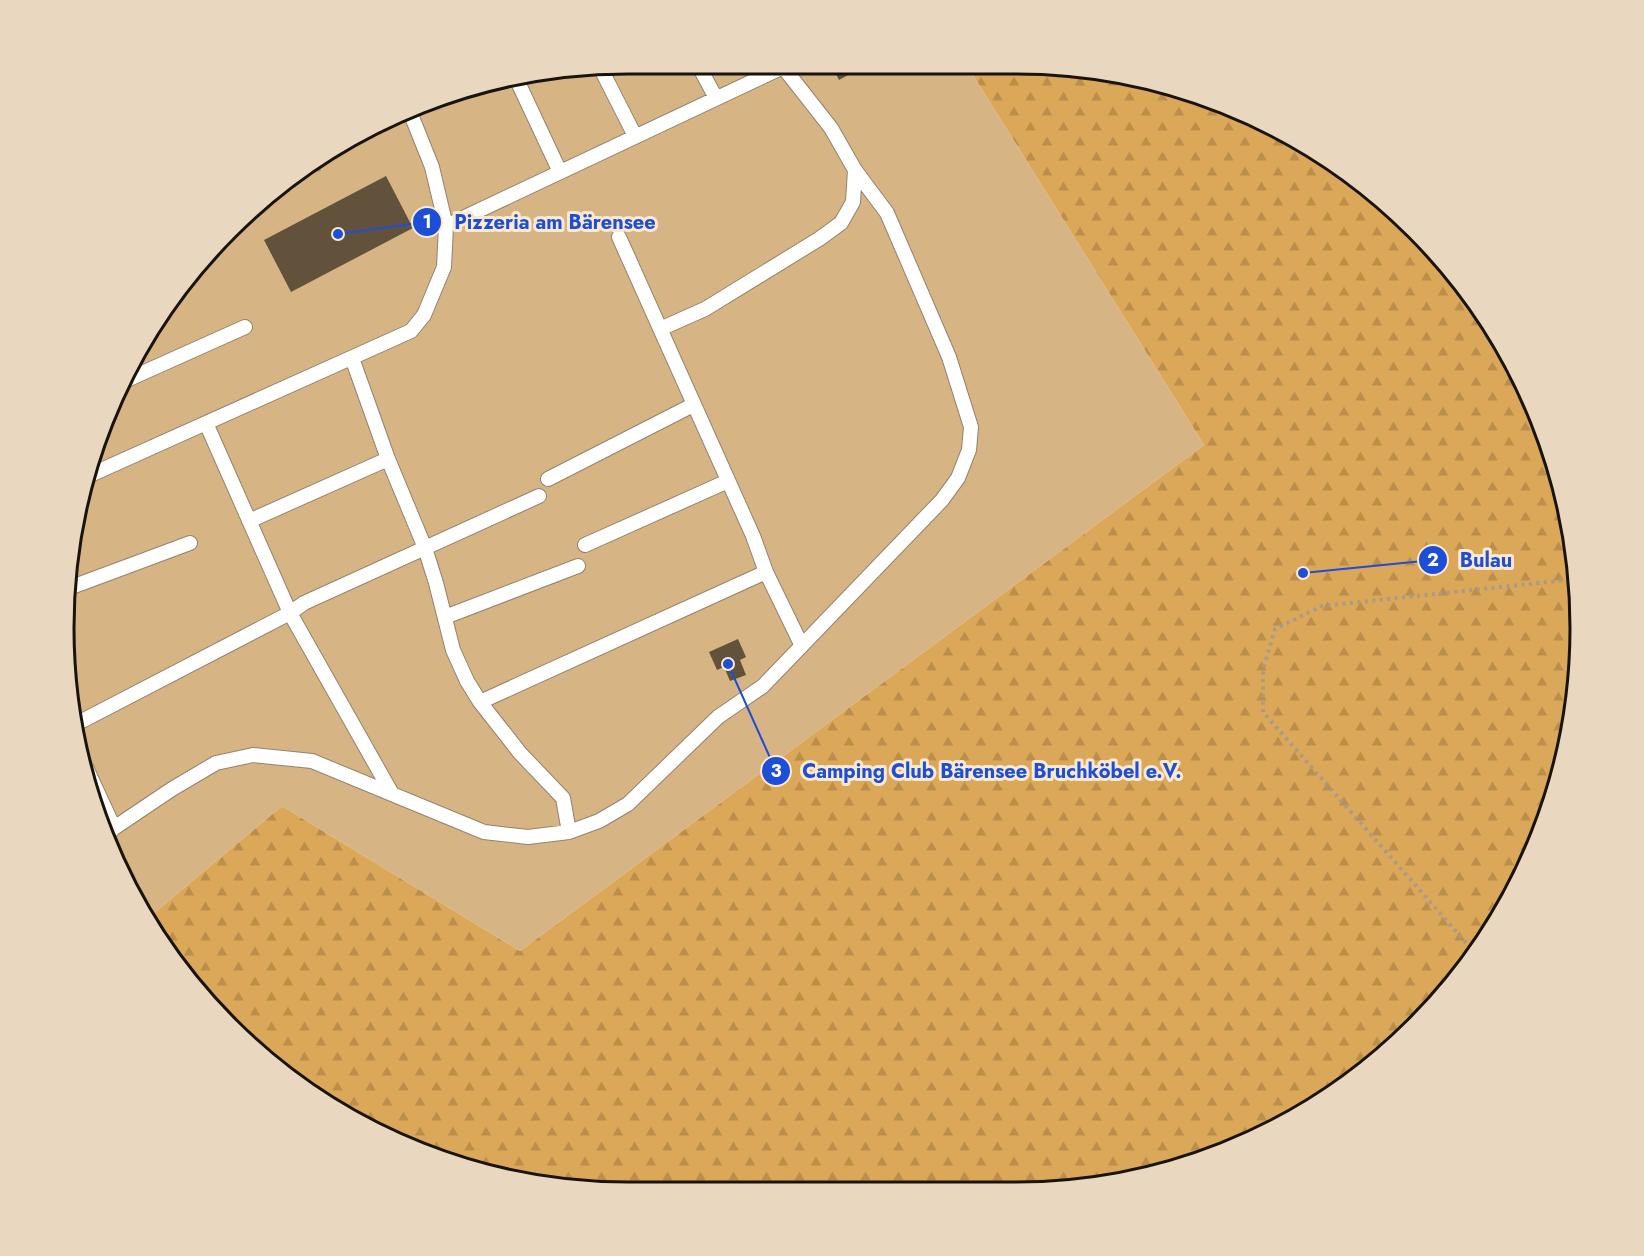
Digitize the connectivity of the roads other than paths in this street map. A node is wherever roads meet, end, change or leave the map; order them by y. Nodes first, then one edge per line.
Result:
1 (703, 74) edge
2 (763, 74) edge
3 (788, 74) edge
4 (604, 75) edge
5 (519, 84) edge
6 (716, 98) junction
7 (412, 118) edge
8 (634, 136) junction
9 (855, 170) junction
10 (560, 172) junction
11 (446, 226) junction
12 (619, 237) dead end
13 (245, 327) dead end
14 (660, 329) junction
15 (352, 358) junction
16 (134, 377) edge
17 (693, 405) junction
18 (206, 423) junction
19 (388, 459) junction
20 (96, 473) edge
21 (548, 479) dead end
22 (728, 481) junction
23 (539, 496) dead end
24 (249, 520) junction
25 (190, 543) dead end
26 (585, 545) dead end
27 (425, 548) junction
28 (578, 566) dead end
29 (766, 572) junction
30 (76, 586) edge
31 (290, 613) junction
32 (445, 617) junction
33 (801, 645) junction
34 (480, 702) junction
35 (82, 721) edge
36 (391, 792) junction
37 (112, 830) edge
38 (569, 832) junction

1 - 6 lane
2 - 6 lane
3 - 9 lane
4 - 8 lane
5 - 10 lane
6 - 8 lane
7 - 11 lane
8 - 10 lane
9 - 14 lane
9 - 33 lane
10 - 11 lane
11 - 15 lane
12 - 14 lane
13 - 16 lane
14 - 17 lane
15 - 18 lane
15 - 19 lane
17 - 21 lane
17 - 22 lane
18 - 20 lane
18 - 24 lane
19 - 24 lane
19 - 27 lane
22 - 26 lane
22 - 29 lane
23 - 27 lane
24 - 31 lane
25 - 30 lane
27 - 31 lane
27 - 32 lane
28 - 32 lane
29 - 33 lane
29 - 34 lane
31 - 35 lane
31 - 36 lane
32 - 34 lane
33 - 38 lane
34 - 38 lane
36 - 37 lane
36 - 38 lane

